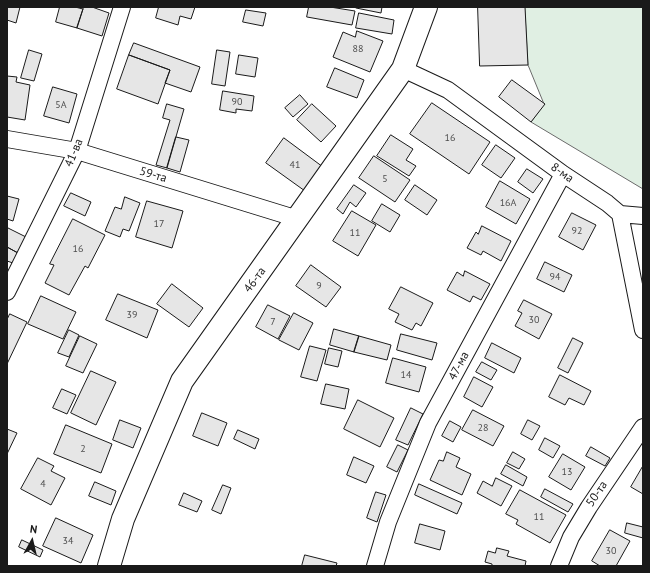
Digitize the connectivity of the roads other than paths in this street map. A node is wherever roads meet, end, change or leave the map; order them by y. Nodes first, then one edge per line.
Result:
1 (122, 7) edge
2 (426, 7) edge
3 (404, 69) junction
4 (7, 139) edge
5 (77, 151) junction
6 (563, 174) junction
7 (620, 214) junction
8 (643, 216) edge
9 (298, 220) junction
10 (643, 287) edge
11 (7, 292) edge
12 (638, 303) junction
13 (643, 330) edge
14 (643, 427) edge
15 (109, 566) edge
16 (374, 566) edge
17 (559, 566) edge

1 - 5 street, 41-ва
2 - 3 street, 46-та
3 - 6 street, 8-ма
3 - 9 street, 46-та
4 - 5 street, 59-та
5 - 9 street, 59-та
5 - 11 street, 41-ва
6 - 7 street, 8-ма
6 - 16 street, 47-ма
7 - 8 street
7 - 12 street
9 - 15 street, 46-та
10 - 12 street
12 - 13 street
14 - 17 street, 50-та

